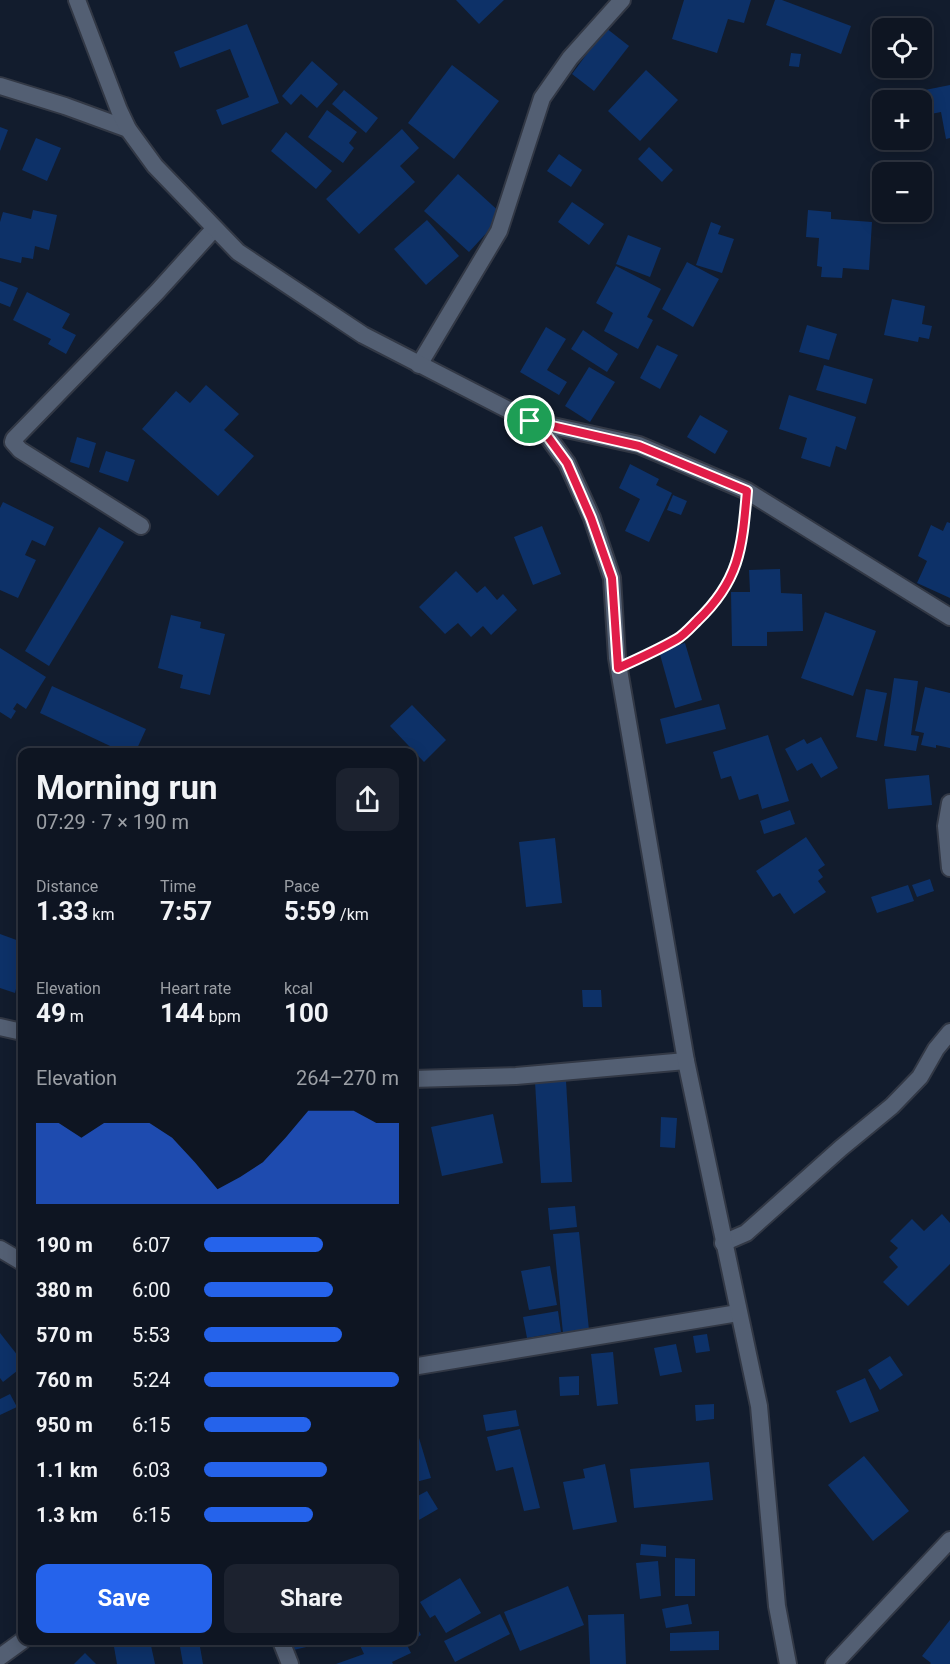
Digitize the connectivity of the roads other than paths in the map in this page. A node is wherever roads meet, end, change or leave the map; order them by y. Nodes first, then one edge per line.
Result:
1 (77, 0) edge
2 (622, 0) edge
3 (0, 86) edge
4 (128, 129) junction
5 (214, 229) junction
6 (419, 365) junction
7 (530, 421) junction
8 (141, 526) dead end
9 (950, 617) edge
10 (950, 803) edge
11 (950, 868) edge
12 (0, 1027) edge
13 (18, 1031) edge
14 (950, 1032) edge
15 (686, 1061) junction
16 (417, 1079) edge
17 (723, 1244) junction
18 (0, 1249) edge
19 (18, 1260) edge
20 (738, 1313) junction
21 (417, 1366) edge
22 (950, 1540) edge
23 (18, 1644) edge
24 (282, 1645) edge
25 (0, 1657) edge
26 (290, 1664) edge
27 (788, 1664) edge
28 (834, 1664) edge

1 - 4 street
2 - 6 street
3 - 4 street
4 - 5 street
5 - 6 street
5 - 8 street
6 - 7 street
7 - 9 street
7 - 15 street
10 - 11 street
12 - 13 street
14 - 17 street
15 - 16 street
15 - 17 street
17 - 20 street
18 - 19 street
20 - 21 street
20 - 27 street
22 - 28 street
23 - 25 street
24 - 26 street

